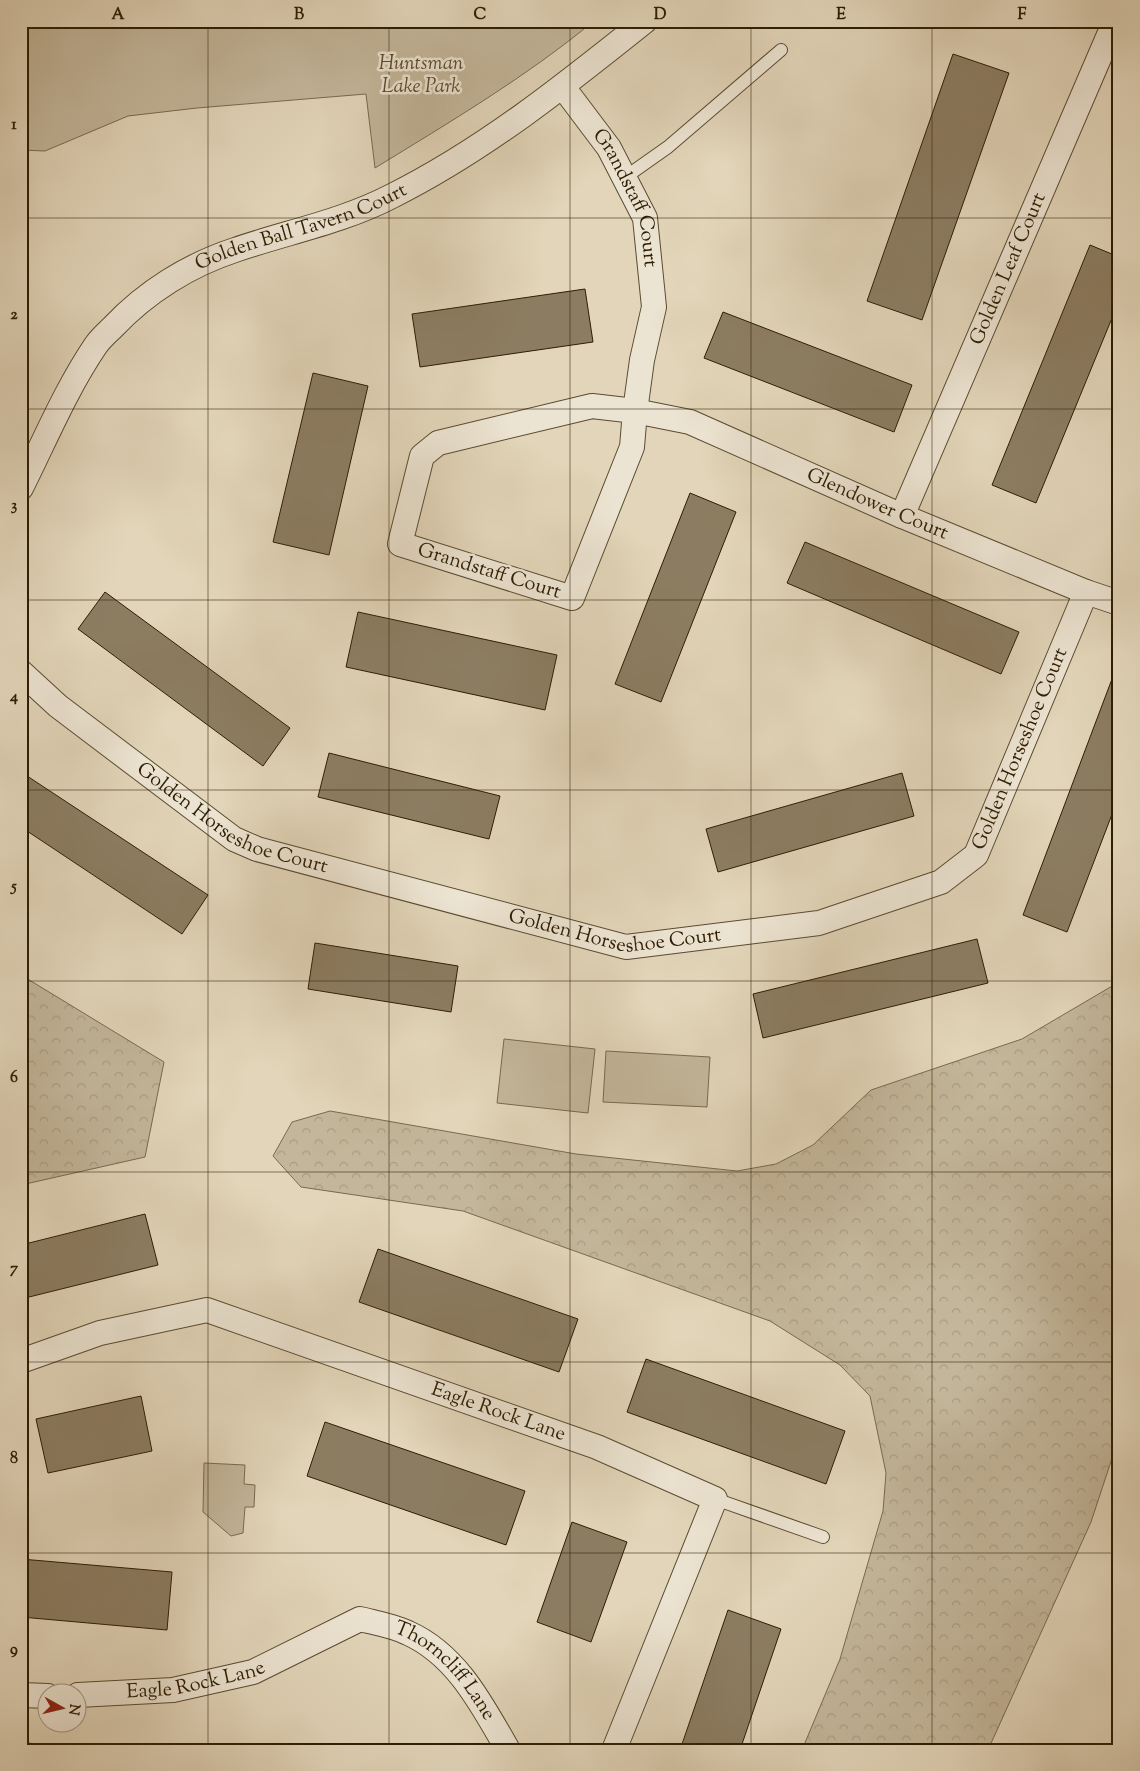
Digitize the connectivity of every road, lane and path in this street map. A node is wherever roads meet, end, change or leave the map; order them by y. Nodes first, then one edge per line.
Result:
1 (644, 21) edge
2 (1115, 21) edge
3 (782, 50) dead end
4 (563, 87) junction
5 (624, 178) junction
6 (635, 411) junction
7 (21, 488) edge
8 (902, 516) junction
9 (1086, 592) junction
10 (1119, 603) edge
11 (21, 672) edge
12 (21, 1361) edge
13 (715, 1499) junction
14 (824, 1537) dead end
15 (360, 1619) joint
16 (88, 1694) edge
17 (21, 1695) edge
18 (38, 1696) edge
19 (508, 1750) edge
20 (614, 1750) edge

1 - 4 street, Golden Ball Tavern Court
2 - 8 street, Golden Leaf Court
3 - 5 lane
4 - 5 street, Grandstaff Court
4 - 7 street, Golden Ball Tavern Court
5 - 6 street, Grandstaff Court
6 - 6 street, Grandstaff Court
6 - 8 street, Glendower Court
8 - 9 street, Glendower Court
9 - 10 street, Glendower Court
9 - 11 street, Golden Horseshoe Court
12 - 13 street, Eagle Rock Lane
13 - 14 lane
13 - 20 street
15 - 16 street, Eagle Rock Lane
15 - 19 street, Thorncliff Lane
17 - 18 street

